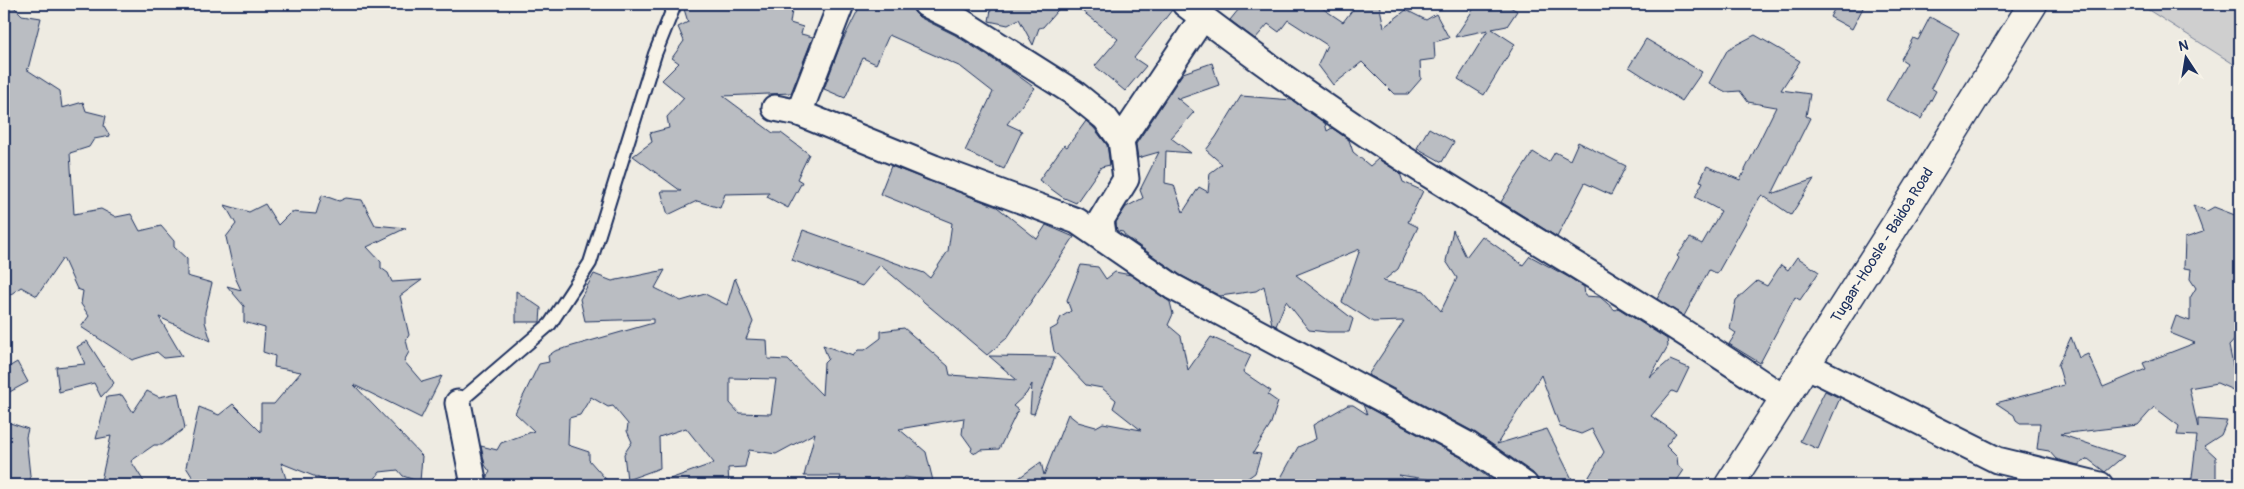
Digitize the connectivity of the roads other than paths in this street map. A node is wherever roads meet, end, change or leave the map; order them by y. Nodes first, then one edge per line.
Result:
1 (676, 4) edge
2 (841, 4) edge
3 (926, 4) edge
4 (2033, 4) edge
5 (1194, 11) edge
6 (968, 13) edge
7 (1121, 140) junction
8 (1104, 240) junction
9 (1806, 365) junction
10 (1784, 399) junction
11 (458, 403) joint
12 (474, 485) edge
13 (1526, 485) edge
14 (1729, 485) edge
15 (2100, 485) edge

1 - 11 lane
2 - 8 street
3 - 6 street
4 - 9 main road, Tugaar-Hoosle - Baidoa Road
5 - 7 street
5 - 10 street
6 - 7 street
7 - 8 street
8 - 13 street
9 - 10 main road, Tugaar-Hoosle - Baidoa Road
9 - 15 street
10 - 14 main road, Tugaar-Hoosle - Baidoa Road
11 - 12 street

